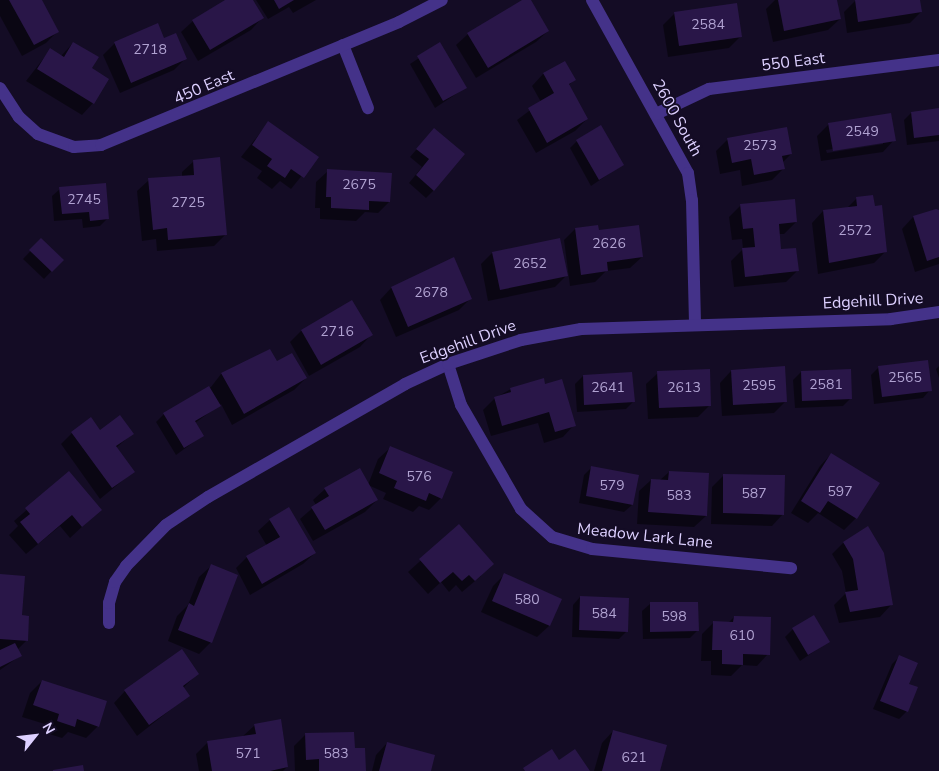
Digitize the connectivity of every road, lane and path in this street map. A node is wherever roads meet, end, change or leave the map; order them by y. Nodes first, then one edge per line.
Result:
1 (442, 0) edge
2 (592, 0) edge
3 (343, 45) junction
4 (939, 60) edge
5 (0, 88) edge
6 (368, 108) dead end
7 (656, 114) junction
8 (939, 312) edge
9 (695, 324) junction
10 (448, 364) junction
11 (791, 568) dead end
12 (110, 623) dead end

1 - 3 street, 450 East
2 - 7 street, 2600 South
3 - 5 street, 450 East
3 - 6 street
4 - 7 street, 550 East
7 - 9 street, 2600 South
8 - 9 street, Edgehill Drive
9 - 10 street, Edgehill Drive
10 - 11 street, Meadow Lark Lane
10 - 12 street, Edgehill Drive

